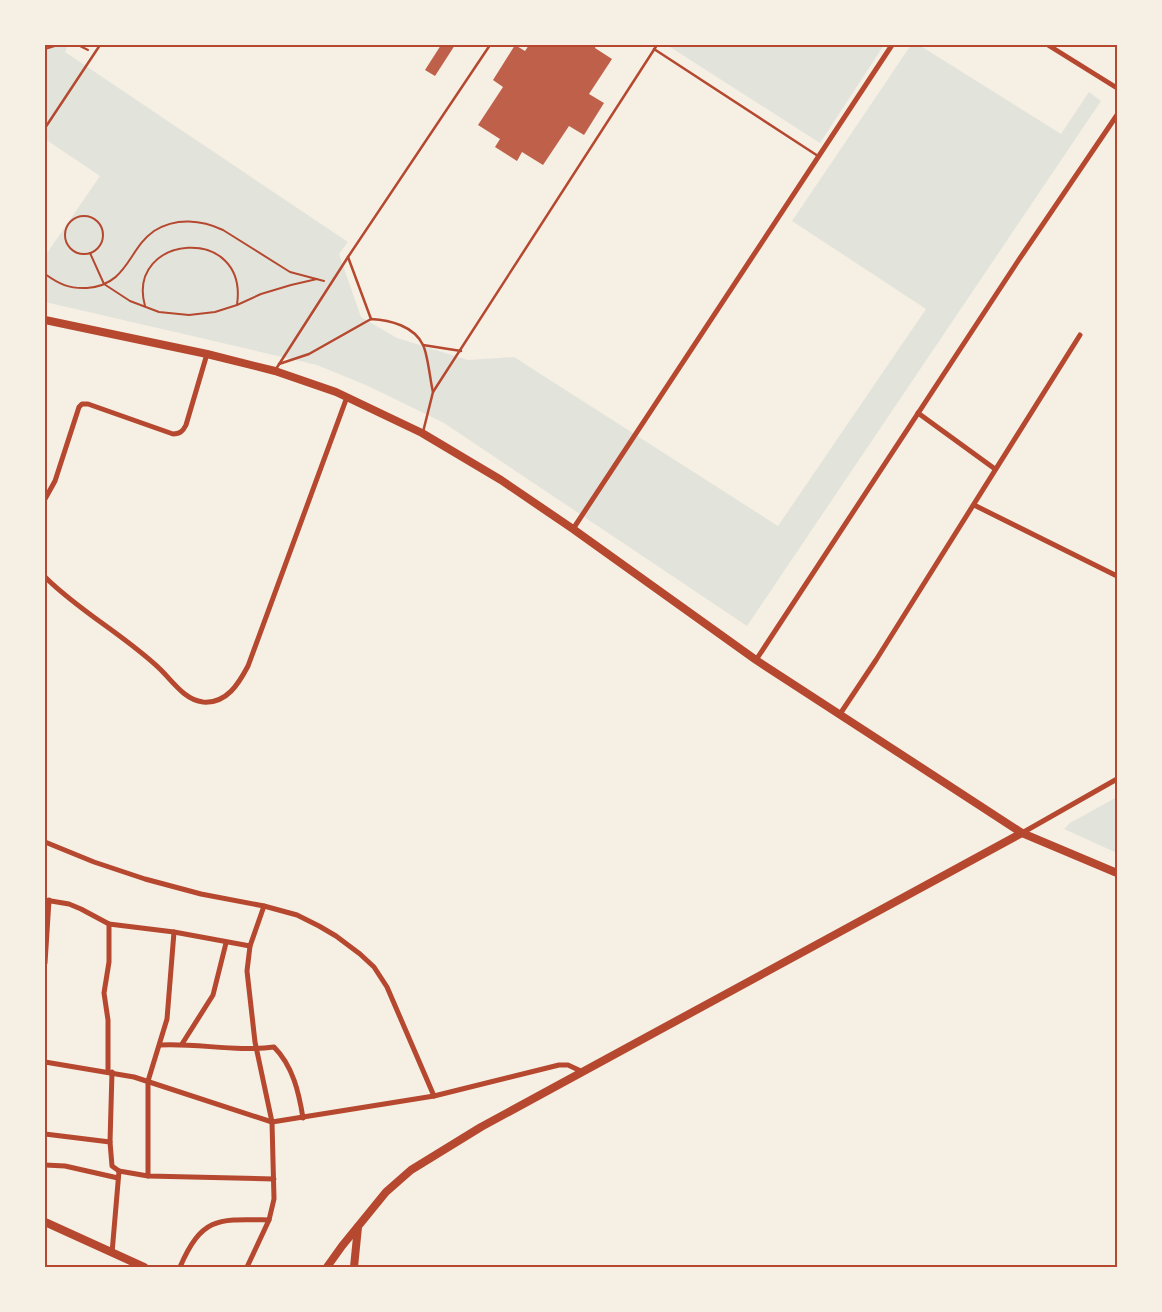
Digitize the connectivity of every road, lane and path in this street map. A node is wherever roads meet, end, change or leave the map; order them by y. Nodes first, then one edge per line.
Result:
1 (58, 45) edge
2 (78, 45) edge
3 (100, 45) edge
4 (490, 45) edge
5 (657, 45) edge
6 (892, 45) edge
7 (1048, 45) edge
8 (45, 49) edge
9 (654, 49) junction
10 (95, 54) junction
11 (1117, 88) edge
12 (1117, 115) edge
13 (45, 128) edge
14 (818, 156) junction
15 (90, 253) junction
16 (348, 257) junction
17 (45, 274) edge
18 (318, 279) junction
19 (104, 284) junction
20 (330, 284) junction
21 (237, 305) junction
22 (145, 306) junction
23 (45, 320) edge
24 (371, 320) junction
25 (1080, 335) dead end
26 (423, 345) junction
27 (461, 351) junction
28 (208, 354) junction
29 (276, 368) junction
30 (433, 392) junction
31 (347, 397) junction
32 (918, 413) junction
33 (422, 433) junction
34 (995, 469) junction
35 (45, 499) edge
36 (974, 505) junction
37 (573, 528) junction
38 (1117, 576) edge
39 (45, 577) edge
40 (756, 660) junction
41 (840, 714) junction
42 (1117, 779) edge
43 (1022, 833) junction
44 (45, 842) edge
45 (1117, 873) edge
46 (47, 900) edge
47 (264, 906) junction
48 (109, 924) junction
49 (174, 932) junction
50 (226, 943) junction
51 (250, 946) junction
52 (45, 963) edge
53 (160, 1044) junction
54 (182, 1044) junction
55 (256, 1050) junction
56 (45, 1062) edge
57 (110, 1072) junction
58 (583, 1072) junction
59 (148, 1081) junction
60 (434, 1096) junction
61 (303, 1118) junction
62 (272, 1122) junction
63 (45, 1134) edge
64 (110, 1142) junction
65 (45, 1165) edge
66 (119, 1171) junction
67 (148, 1176) junction
68 (118, 1178) junction
69 (274, 1179) junction
70 (269, 1220) junction
71 (45, 1222) edge
72 (358, 1226) junction
73 (112, 1253) junction
74 (144, 1267) edge
75 (180, 1267) edge
76 (247, 1267) edge
77 (327, 1267) edge
78 (354, 1267) edge

1 - 8 path
2 - 10 path
3 - 10 lane
4 - 16 lane
5 - 9 lane
6 - 14 street
7 - 11 street
9 - 14 lane
9 - 27 lane
10 - 13 lane
12 - 32 street
14 - 37 street
15 - 15 path
15 - 19 path
16 - 20 lane
16 - 24 lane
17 - 19 path
18 - 19 path
18 - 20 path
18 - 21 path
19 - 22 path
20 - 29 lane
21 - 22 path
21 - 22 path
23 - 28 main road
24 - 26 lane
24 - 29 lane
25 - 34 street
26 - 27 lane
26 - 30 lane
27 - 30 lane
28 - 29 main road
28 - 35 street
29 - 31 main road
30 - 33 lane
31 - 33 main road
31 - 39 street
32 - 34 street
32 - 40 street
33 - 37 main road
34 - 36 street
36 - 38 street
36 - 41 street
37 - 40 main road
40 - 41 main road
41 - 43 main road
42 - 43 street
43 - 45 main road
43 - 58 main road
44 - 47 street
46 - 48 street
46 - 52 street
47 - 51 street
47 - 60 street
48 - 49 street
48 - 57 street
49 - 50 street
49 - 53 street
50 - 51 street
50 - 54 street
51 - 55 street
53 - 54 street
53 - 59 street
54 - 55 street
55 - 61 street
55 - 62 street
56 - 57 street
57 - 59 street
57 - 64 street
58 - 60 street
58 - 72 main road
59 - 62 street
59 - 67 street
60 - 61 street
61 - 62 street
62 - 69 street
63 - 64 street
64 - 66 street
65 - 68 street
66 - 67 street
66 - 68 street
67 - 69 street
68 - 73 street
69 - 70 street
70 - 75 street
70 - 76 street
71 - 73 main road
72 - 77 main road
72 - 78 main road
73 - 74 main road

